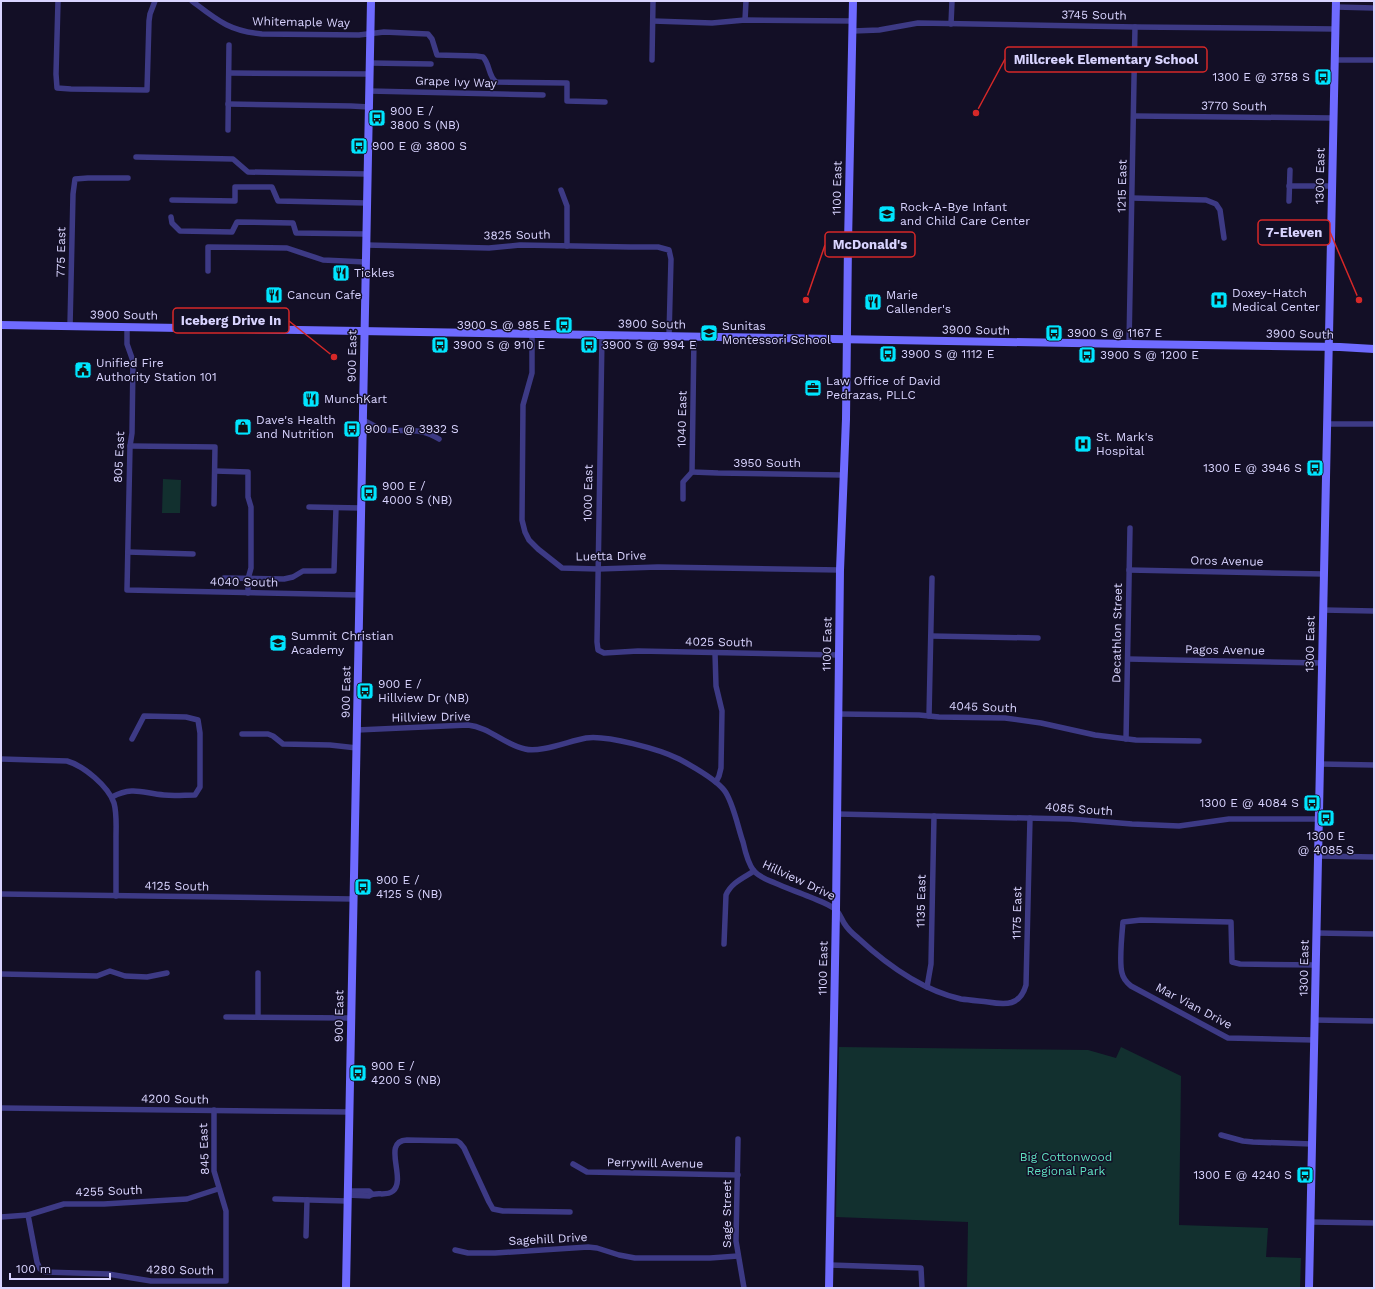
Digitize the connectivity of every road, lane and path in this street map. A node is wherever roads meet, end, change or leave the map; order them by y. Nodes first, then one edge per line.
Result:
1 (58, 1) edge
2 (154, 1) edge
3 (192, 1) edge
4 (371, 1) edge
5 (654, 1) edge
6 (746, 1) edge
7 (853, 1) edge
8 (952, 1) edge
9 (1336, 4) edge
10 (1374, 8) edge
11 (745, 20) junction
12 (653, 21) junction
13 (853, 21) junction
14 (951, 24) junction
15 (1135, 27) junction
16 (1335, 28) junction
17 (852, 31) junction
18 (370, 34) junction
19 (229, 45) dead end
20 (652, 60) dead end
21 (1335, 60) junction
22 (1374, 60) edge
23 (370, 63) junction
24 (431, 64) dead end
25 (229, 73) junction
26 (370, 74) junction
27 (369, 91) junction
28 (543, 95) dead end
29 (605, 102) dead end
30 (228, 104) junction
31 (369, 107) junction
32 (1134, 116) junction
33 (1333, 118) junction
34 (228, 130) dead end
35 (136, 157) dead end
36 (1290, 170) dead end
37 (367, 174) junction
38 (128, 178) dead end
39 (1289, 186) junction
40 (1331, 186) junction
41 (561, 190) dead end
42 (1132, 198) junction
43 (172, 200) dead end
44 (1289, 201) dead end
45 (367, 203) junction
46 (171, 217) dead end
47 (366, 234) junction
48 (1224, 238) dead end
49 (366, 245) junction
50 (567, 246) junction
51 (366, 262) junction
52 (208, 271) dead end
53 (1, 325) edge
54 (70, 326) junction
55 (126, 327) junction
56 (365, 331) junction
57 (532, 334) junction
58 (602, 335) junction
59 (669, 336) junction
60 (694, 337) junction
61 (848, 340) junction
62 (1129, 344) junction
63 (1329, 347) junction
64 (1374, 349) edge
65 (363, 420) junction
66 (1327, 424) junction
67 (1374, 424) edge
68 (439, 438) dead end
69 (130, 446) junction
70 (215, 471) junction
71 (692, 472) junction
72 (843, 475) junction
73 (682, 499) dead end
74 (214, 504) dead end
75 (309, 507) dead end
76 (336, 508) junction
77 (361, 508) junction
78 (1130, 528) dead end
79 (128, 552) junction
80 (192, 554) dead end
81 (598, 569) junction
82 (840, 570) junction
83 (1129, 570) junction
84 (1324, 574) junction
85 (224, 578) dead end
86 (932, 578) dead end
87 (248, 579) junction
88 (127, 590) joint
89 (248, 593) junction
90 (360, 595) junction
91 (1323, 610) junction
92 (1374, 611) edge
93 (931, 636) junction
94 (1038, 638) dead end
95 (598, 650) joint
96 (716, 653) junction
97 (839, 655) junction
98 (1128, 659) junction
99 (1322, 662) junction
100 (838, 714) junction
101 (929, 716) junction
102 (357, 730) junction
103 (242, 734) dead end
104 (132, 739) dead end
105 (1126, 739) junction
106 (1199, 741) dead end
107 (356, 748) junction
108 (1, 759) edge
109 (1320, 764) junction
110 (1374, 765) edge
111 (716, 782) junction
112 (112, 797) junction
113 (837, 814) junction
114 (934, 816) junction
115 (1030, 818) junction
116 (1318, 819) junction
117 (1318, 856) junction
118 (1374, 857) edge
119 (754, 871) junction
120 (1, 894) edge
121 (116, 896) junction
122 (354, 900) junction
123 (836, 910) junction
124 (1316, 933) junction
125 (1374, 934) edge
126 (724, 944) dead end
127 (1316, 965) junction
128 (167, 973) dead end
129 (258, 973) dead end
130 (1, 974) edge
131 (927, 987) junction
132 (1011, 1003) joint
133 (226, 1017) dead end
134 (258, 1017) junction
135 (351, 1018) junction
136 (1315, 1020) junction
137 (1374, 1021) edge
138 (1314, 1040) junction
139 (1, 1108) edge
140 (214, 1110) junction
141 (349, 1112) junction
142 (1221, 1135) dead end
143 (738, 1139) dead end
144 (1312, 1144) junction
145 (573, 1164) dead end
146 (738, 1175) junction
147 (218, 1189) junction
148 (347, 1196) junction
149 (275, 1199) dead end
150 (307, 1200) junction
151 (570, 1212) dead end
152 (28, 1215) junction
153 (1, 1217) edge
154 (1310, 1222) junction
155 (1374, 1223) edge
156 (306, 1236) dead end
157 (455, 1250) dead end
158 (738, 1256) junction
159 (830, 1265) junction
160 (226, 1282) joint
161 (346, 1288) edge
162 (744, 1288) edge
163 (829, 1288) edge
164 (922, 1288) edge
165 (1309, 1288) edge

1 - 2 street
3 - 18 street, Whitemaple Way
4 - 18 main road, 900 East
5 - 12 street
6 - 11 street
7 - 13 main road, 1100 East
8 - 14 street
9 - 10 street
9 - 16 main road, 1300 East
11 - 12 street
11 - 13 street
12 - 20 street
13 - 17 main road, 1100 East
14 - 15 street, 3745 South
14 - 17 street, 3745 South
15 - 16 street, 3745 South
15 - 32 street, 1215 East
16 - 21 main road, 1300 East
17 - 61 main road, 1100 East
18 - 23 main road, 900 East
18 - 29 street
19 - 25 street
21 - 22 street
21 - 33 main road, 1300 East
23 - 24 street
23 - 26 main road, 900 East
25 - 26 street
25 - 30 street
26 - 27 main road, 900 East
27 - 28 street, Grape Ivy Way
27 - 31 main road, 900 East
30 - 31 street
30 - 34 street
31 - 37 main road, 900 East
32 - 33 street, 3770 South
32 - 42 street, 1215 East
33 - 40 main road, 1300 East
35 - 37 street
36 - 39 street
37 - 45 main road, 900 East
38 - 54 street, 775 East
39 - 40 street
39 - 44 street
40 - 63 main road, 1300 East
41 - 50 street
42 - 48 street
42 - 62 street, 1215 East
43 - 45 street
45 - 47 main road, 900 East
46 - 47 street
47 - 49 main road, 900 East
49 - 50 street, 3825 South
49 - 51 main road, 900 East
50 - 59 street, 3825 South
51 - 52 street
51 - 56 main road, 900 East
53 - 54 main road, 3900 South
54 - 55 main road, 3900 South
55 - 56 main road, 3900 South
55 - 69 street, 805 East
56 - 57 main road, 3900 South
56 - 65 main road, 900 East
57 - 58 main road, 3900 South
57 - 81 street, Luetta Drive
58 - 59 main road, 3900 South
58 - 81 street, 1000 East
59 - 60 main road, 3900 South
60 - 61 main road, 3900 South
60 - 71 street, 1040 East
61 - 62 main road, 3900 South
61 - 72 main road, 1100 East
62 - 63 main road, 3900 South
63 - 64 main road, 3900 South
63 - 66 main road, 1300 East
65 - 68 street
65 - 77 main road, 900 East
66 - 67 street
66 - 84 main road, 1300 East
69 - 70 street
69 - 79 street, 805 East
70 - 74 street
70 - 87 street
71 - 72 street, 3950 South
71 - 73 street, 1040 East
72 - 82 main road, 1100 East
75 - 76 street
76 - 77 street
76 - 87 street
77 - 90 main road, 900 East
78 - 83 street, Decathlon Street
79 - 80 street
79 - 88 street, 805 East
81 - 82 street, Luetta Drive
81 - 95 street, 1000 East
82 - 97 main road, 1100 East
83 - 84 street, Oros Avenue
83 - 98 street, Decathlon Street
84 - 91 main road, 1300 East
85 - 87 street
86 - 93 street
87 - 89 street
88 - 89 street, 4040 South
89 - 90 street, 4040 South
90 - 102 main road, 900 East
91 - 92 street
91 - 99 main road, 1300 East
93 - 94 street
93 - 101 street
95 - 96 street, 4025 South
96 - 97 street, 4025 South
96 - 111 street
97 - 100 main road, 1100 East
98 - 99 street, Pagos Avenue
98 - 105 street, Decathlon Street
99 - 109 main road, 1300 East
100 - 101 street, 4045 South
100 - 113 main road, 1100 East
101 - 105 street, 4045 South
102 - 107 main road, 900 East
102 - 111 street, Hillview Drive
103 - 107 street
104 - 112 street
105 - 106 street, 4045 South
107 - 122 main road, 900 East
108 - 112 street
109 - 110 street
109 - 116 main road, 1300 East
111 - 119 street, Hillview Drive
112 - 121 street
113 - 114 street, 4085 South
113 - 123 main road, 1100 East
114 - 115 street, 4085 South
114 - 131 street, 1135 East
115 - 116 street, 4085 South
115 - 132 street, 1175 East
116 - 117 main road, 1300 East
117 - 118 street
117 - 124 main road, 1300 East
119 - 123 street, Hillview Drive
119 - 126 street
120 - 121 street, 4125 South
121 - 122 street, 4125 South
122 - 135 main road, 900 East
123 - 131 street, Hillview Drive
123 - 159 main road, 1100 East
124 - 125 street
124 - 127 main road, 1300 East
127 - 136 main road, 1300 East
127 - 138 street, Mar Vian Drive
128 - 130 street
129 - 134 street
131 - 132 street, Hillview Drive
133 - 134 street
134 - 135 street
135 - 141 main road, 900 East
136 - 137 street
136 - 138 main road, 1300 East
138 - 144 main road, 1300 East
139 - 140 street, 4200 South
140 - 141 street, 4200 South
140 - 147 street, 845 East
141 - 148 main road, 900 East
142 - 144 street
143 - 146 street, Sage Street
144 - 154 main road, 1300 East
145 - 146 street, Perrywill Avenue
146 - 158 street, Sage Street
147 - 152 street, 4255 South
147 - 160 street, 845 East
148 - 150 street
148 - 151 street
148 - 161 main road, 900 East
149 - 150 street
150 - 156 street
152 - 153 street, 4255 South
152 - 160 street, 4280 South
154 - 155 street
154 - 165 main road, 1300 East
157 - 158 street, Sagehill Drive
158 - 162 street, Sage Street
159 - 163 main road, 1100 East
159 - 164 street

